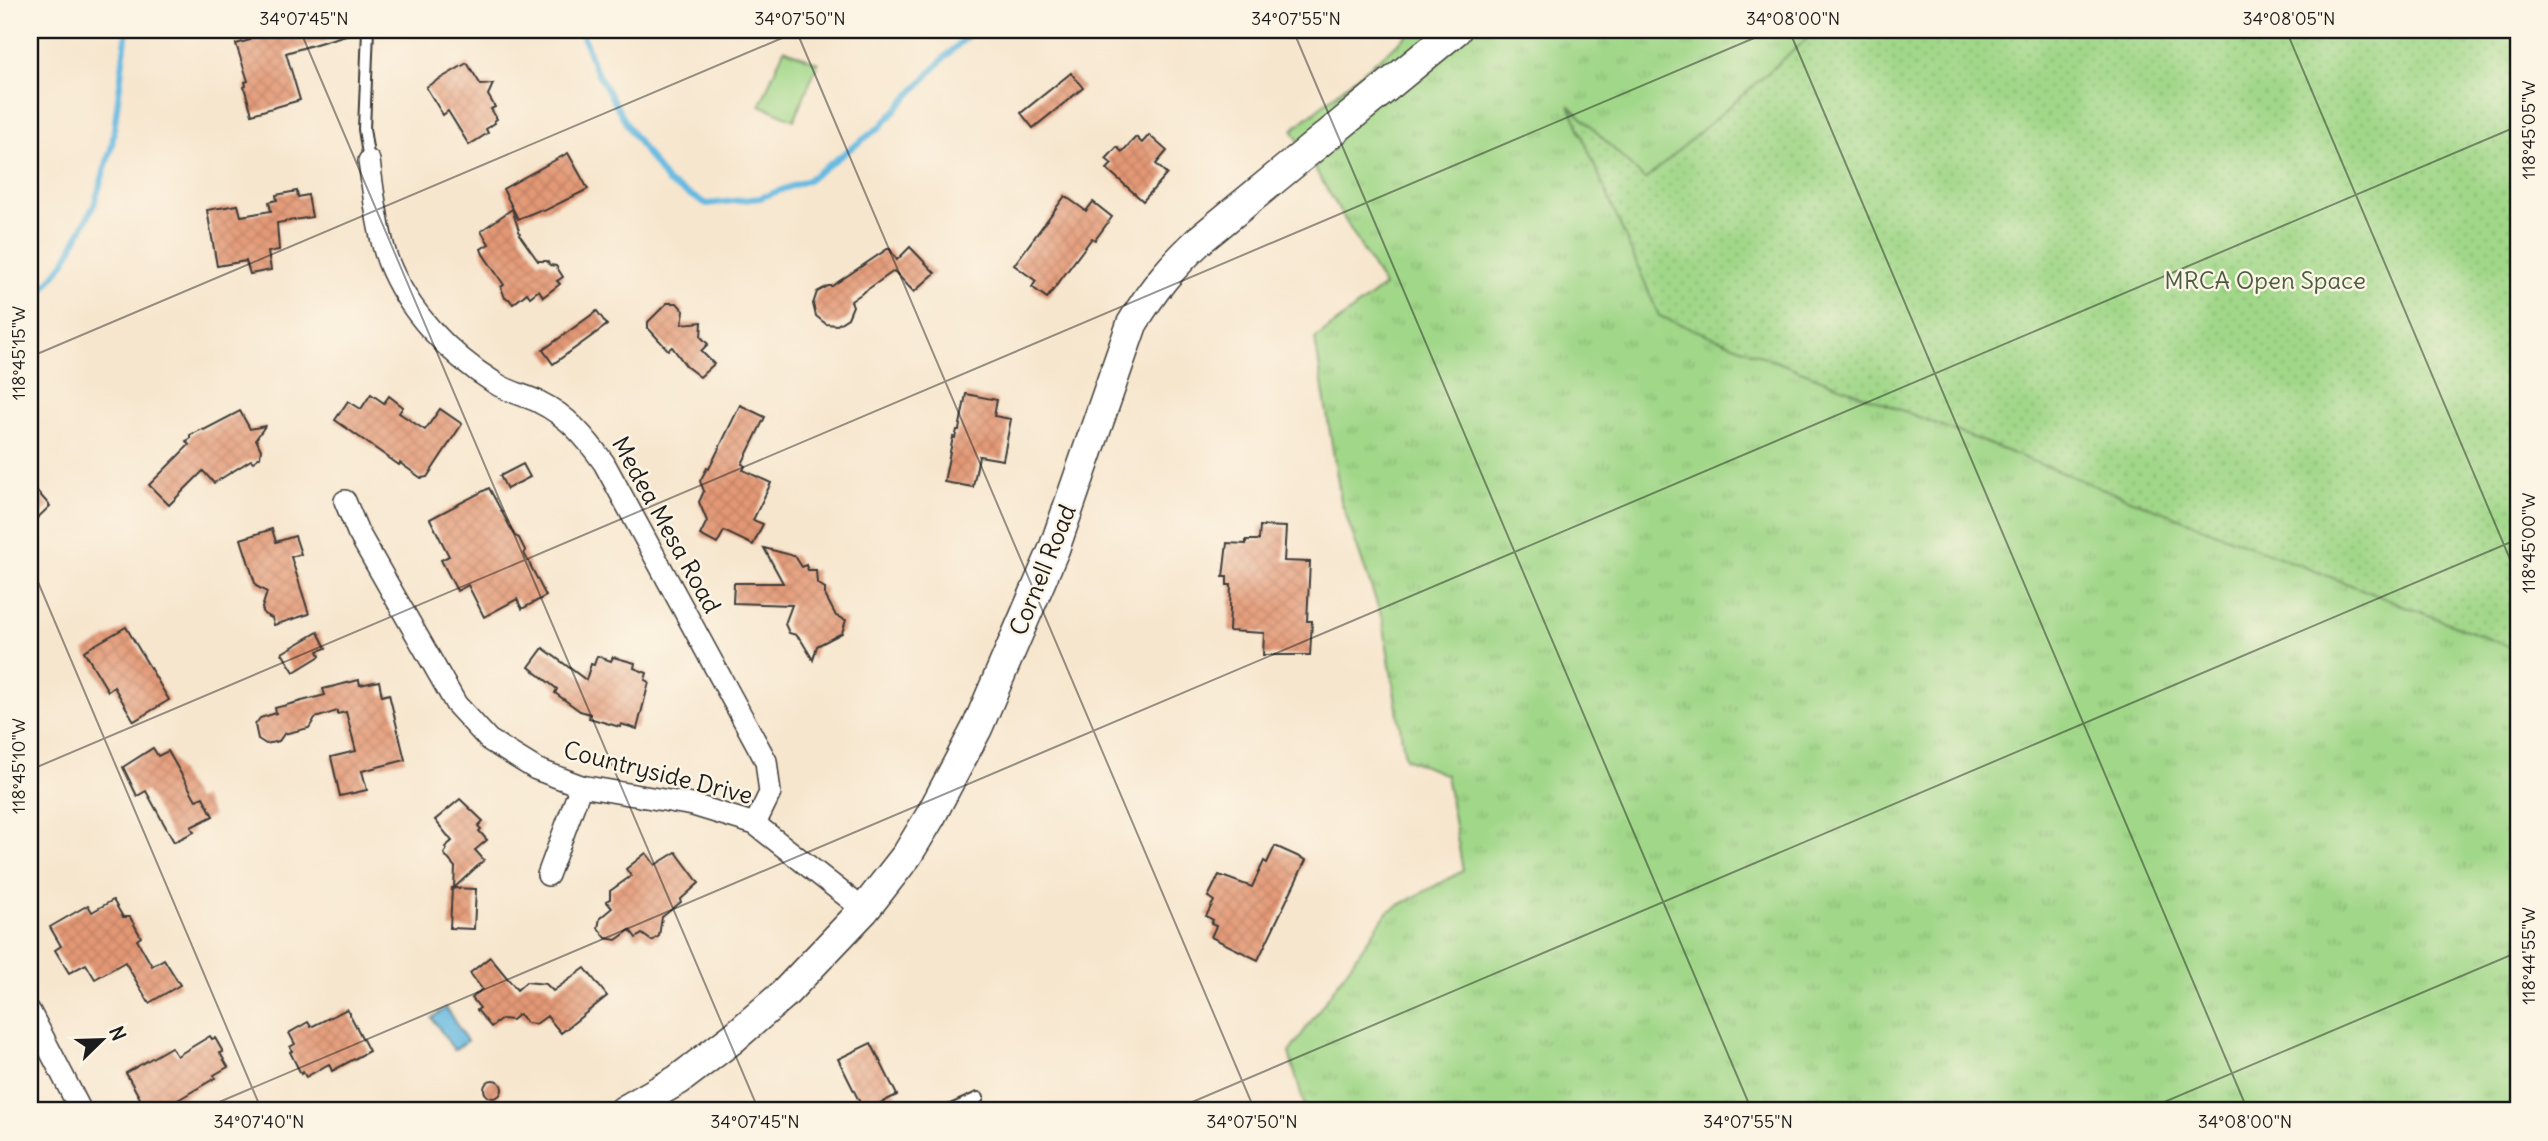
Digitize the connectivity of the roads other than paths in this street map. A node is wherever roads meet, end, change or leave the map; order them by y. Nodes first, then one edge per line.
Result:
1 (368, 30) edge
2 (1452, 31) edge
3 (369, 162) joint
4 (345, 501) dead end
5 (581, 786) junction
6 (755, 824) junction
7 (548, 875) dead end
8 (864, 910) junction
9 (30, 1012) edge
10 (978, 1098) dead end
11 (81, 1111) edge
12 (624, 1111) edge
13 (949, 1111) edge

1 - 3 lane
2 - 8 main road, Cornell Road
3 - 6 street, Medea Mesa Road
4 - 5 street, Countryside Drive
5 - 6 street, Countryside Drive
5 - 7 street
6 - 8 street, Countryside Drive
8 - 12 main road, Cornell Road
9 - 11 street
10 - 13 lane

